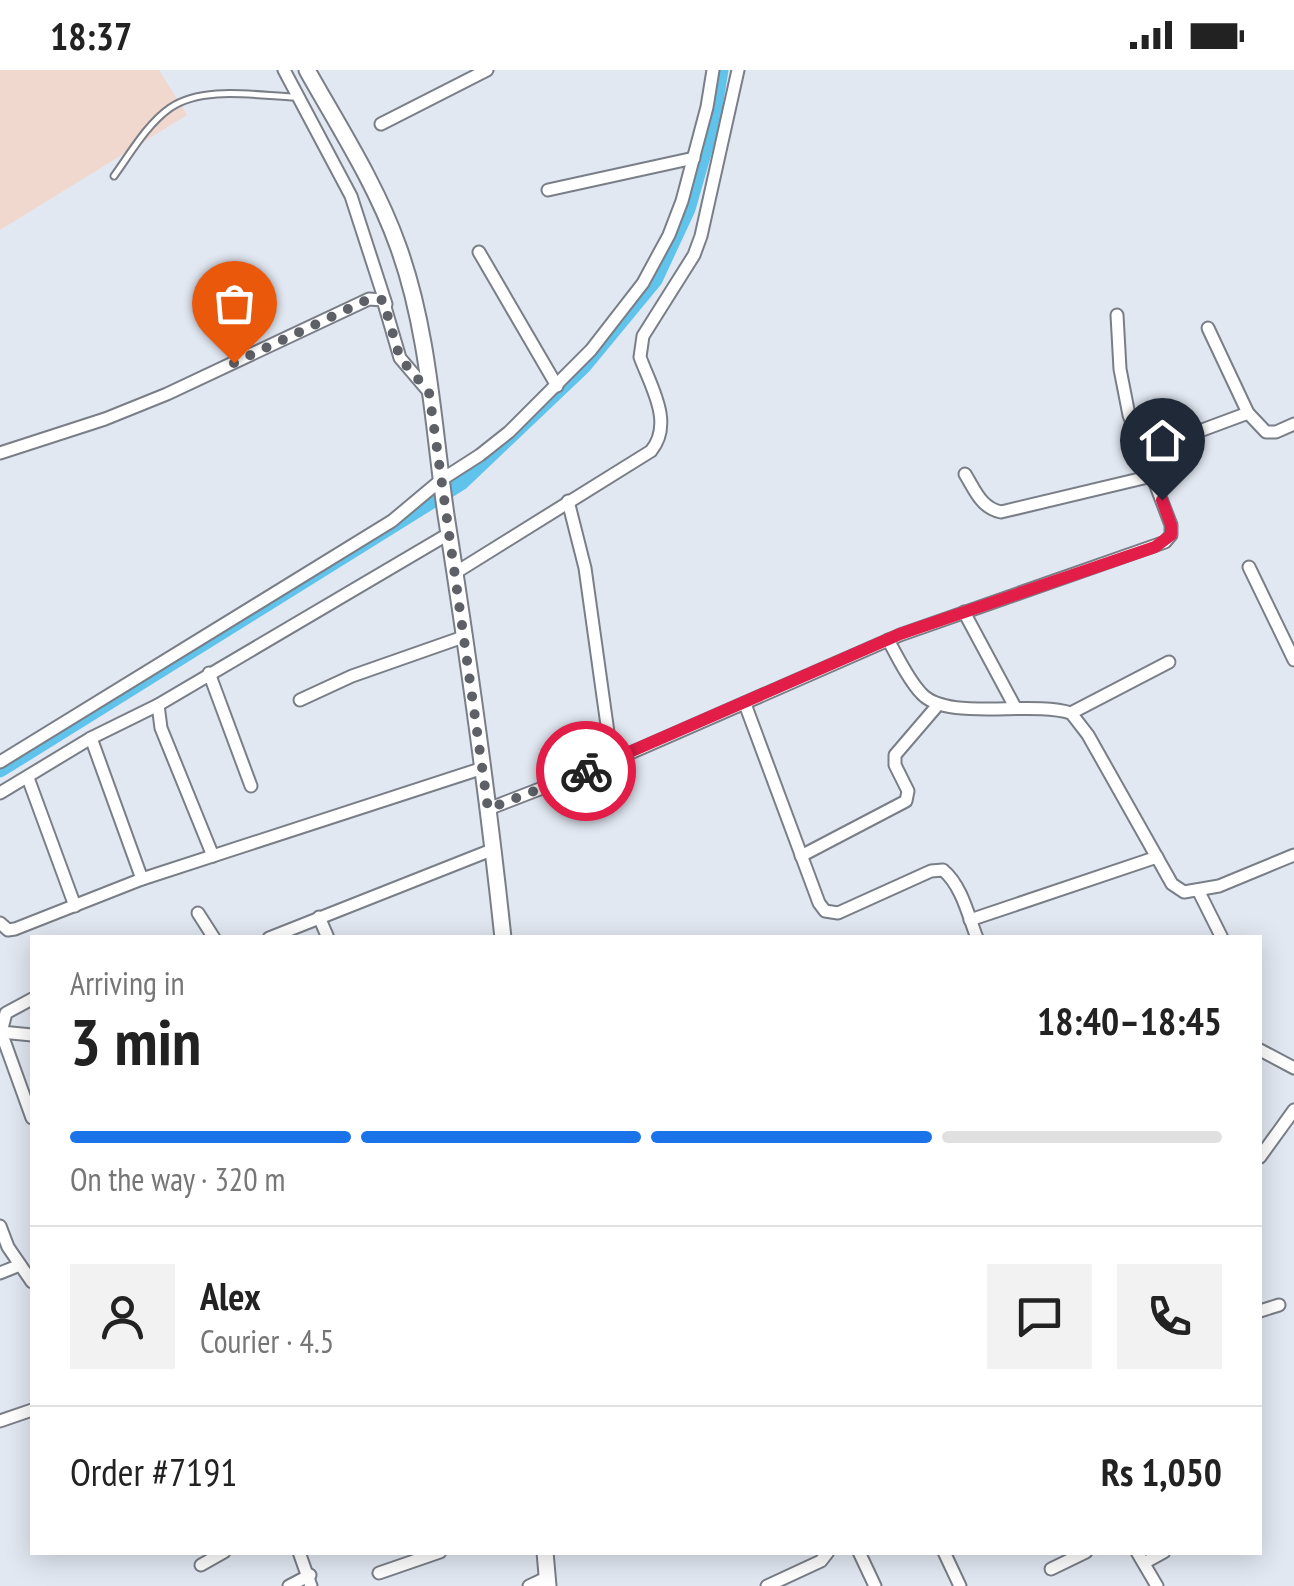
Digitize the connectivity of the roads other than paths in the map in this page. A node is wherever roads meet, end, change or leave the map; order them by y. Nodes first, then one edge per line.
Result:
1 (284, 70) edge
2 (308, 70) edge
3 (486, 70) edge
4 (713, 70) edge
5 (738, 70) edge
6 (299, 97) junction
7 (382, 124) dead end
8 (694, 158) junction
9 (114, 176) dead end
10 (548, 190) dead end
11 (479, 252) dead end
12 (388, 308) junction
13 (1117, 315) dead end
14 (1208, 328) dead end
15 (557, 386) junction
16 (429, 392) junction
17 (1248, 413) junction
18 (1294, 424) edge
19 (1142, 452) junction
20 (0, 454) edge
21 (965, 474) dead end
22 (1152, 476) junction
23 (442, 484) junction
24 (568, 502) junction
25 (450, 533) junction
26 (1249, 567) dead end
27 (455, 573) junction
28 (964, 612) junction
29 (466, 636) junction
30 (888, 640) junction
31 (1294, 660) edge
32 (1168, 662) dead end
33 (209, 673) junction
34 (300, 700) dead end
35 (745, 704) junction
36 (158, 705) junction
37 (937, 706) junction
38 (1014, 706) junction
39 (1071, 713) junction
40 (91, 738) junction
41 (612, 761) junction
42 (0, 762) edge
43 (483, 768) junction
44 (28, 778) junction
45 (251, 786) dead end
46 (0, 794) edge
47 (488, 809) junction
48 (494, 850) junction
49 (1294, 855) edge
50 (213, 856) junction
51 (802, 856) junction
52 (1158, 857) junction
53 (142, 879) junction
54 (1199, 892) junction
55 (75, 906) junction
56 (198, 913) dead end
57 (319, 917) junction
58 (970, 920) junction
59 (0, 923) edge
60 (212, 935) edge
61 (276, 935) edge
62 (327, 935) edge
63 (503, 935) edge
64 (976, 935) edge
65 (1220, 935) edge
66 (30, 1001) edge
67 (0, 1032) edge
68 (30, 1035) edge
69 (1262, 1051) edge
70 (1294, 1068) edge
71 (1294, 1110) edge
72 (30, 1113) edge
73 (1262, 1154) edge
74 (0, 1226) edge
75 (28, 1272) edge
76 (0, 1273) edge
77 (1280, 1305) dead end
78 (1262, 1310) edge
79 (30, 1411) edge
80 (0, 1421) edge
81 (218, 1555) edge
82 (300, 1555) edge
83 (431, 1555) edge
84 (546, 1555) edge
85 (825, 1555) edge
86 (860, 1555) edge
87 (945, 1555) edge
88 (1080, 1555) edge
89 (1140, 1558) edge
90 (200, 1565) dead end
91 (1051, 1569) dead end
92 (379, 1572) dead end
93 (311, 1581) edge
94 (548, 1581) edge
95 (290, 1586) edge
96 (528, 1586) edge
97 (767, 1586) edge
98 (875, 1586) edge
99 (960, 1586) edge
100 (1156, 1586) edge

1 - 6 street
2 - 16 main road
3 - 7 street
4 - 8 street
5 - 24 street
6 - 9 lane
6 - 12 street
8 - 10 street
8 - 15 street
11 - 15 street
12 - 16 street
12 - 20 street
13 - 19 street
14 - 17 street
15 - 23 street
16 - 23 main road
17 - 18 street
17 - 19 street
19 - 22 street
21 - 22 street
22 - 28 street
23 - 25 main road
23 - 42 street
24 - 27 street
24 - 41 street
25 - 27 main road
25 - 33 street
26 - 31 street
27 - 29 main road
28 - 30 street
28 - 38 street
29 - 34 street
29 - 43 main road
30 - 35 street
30 - 37 street
32 - 39 street
33 - 36 street
33 - 45 street
35 - 41 street
35 - 51 street
36 - 40 street
36 - 50 street
37 - 38 street
37 - 51 street
38 - 39 street
39 - 52 street
40 - 44 street
40 - 53 street
41 - 47 street
43 - 47 main road
43 - 50 street
44 - 46 street
44 - 55 street
47 - 48 main road
48 - 57 street
48 - 63 main road
49 - 54 street
50 - 53 street
51 - 58 street
52 - 54 street
52 - 58 street
53 - 55 street
54 - 65 street
55 - 59 street
56 - 60 street
57 - 61 street
57 - 62 street
58 - 64 street
66 - 67 street
67 - 68 street
67 - 72 street
69 - 70 street
71 - 73 street
74 - 75 street
75 - 76 street
77 - 78 street
79 - 80 street
81 - 90 street
82 - 93 street
83 - 92 street
84 - 94 main road
85 - 97 street
86 - 98 street
87 - 99 street
88 - 91 street
89 - 100 street
93 - 95 street
94 - 96 street

